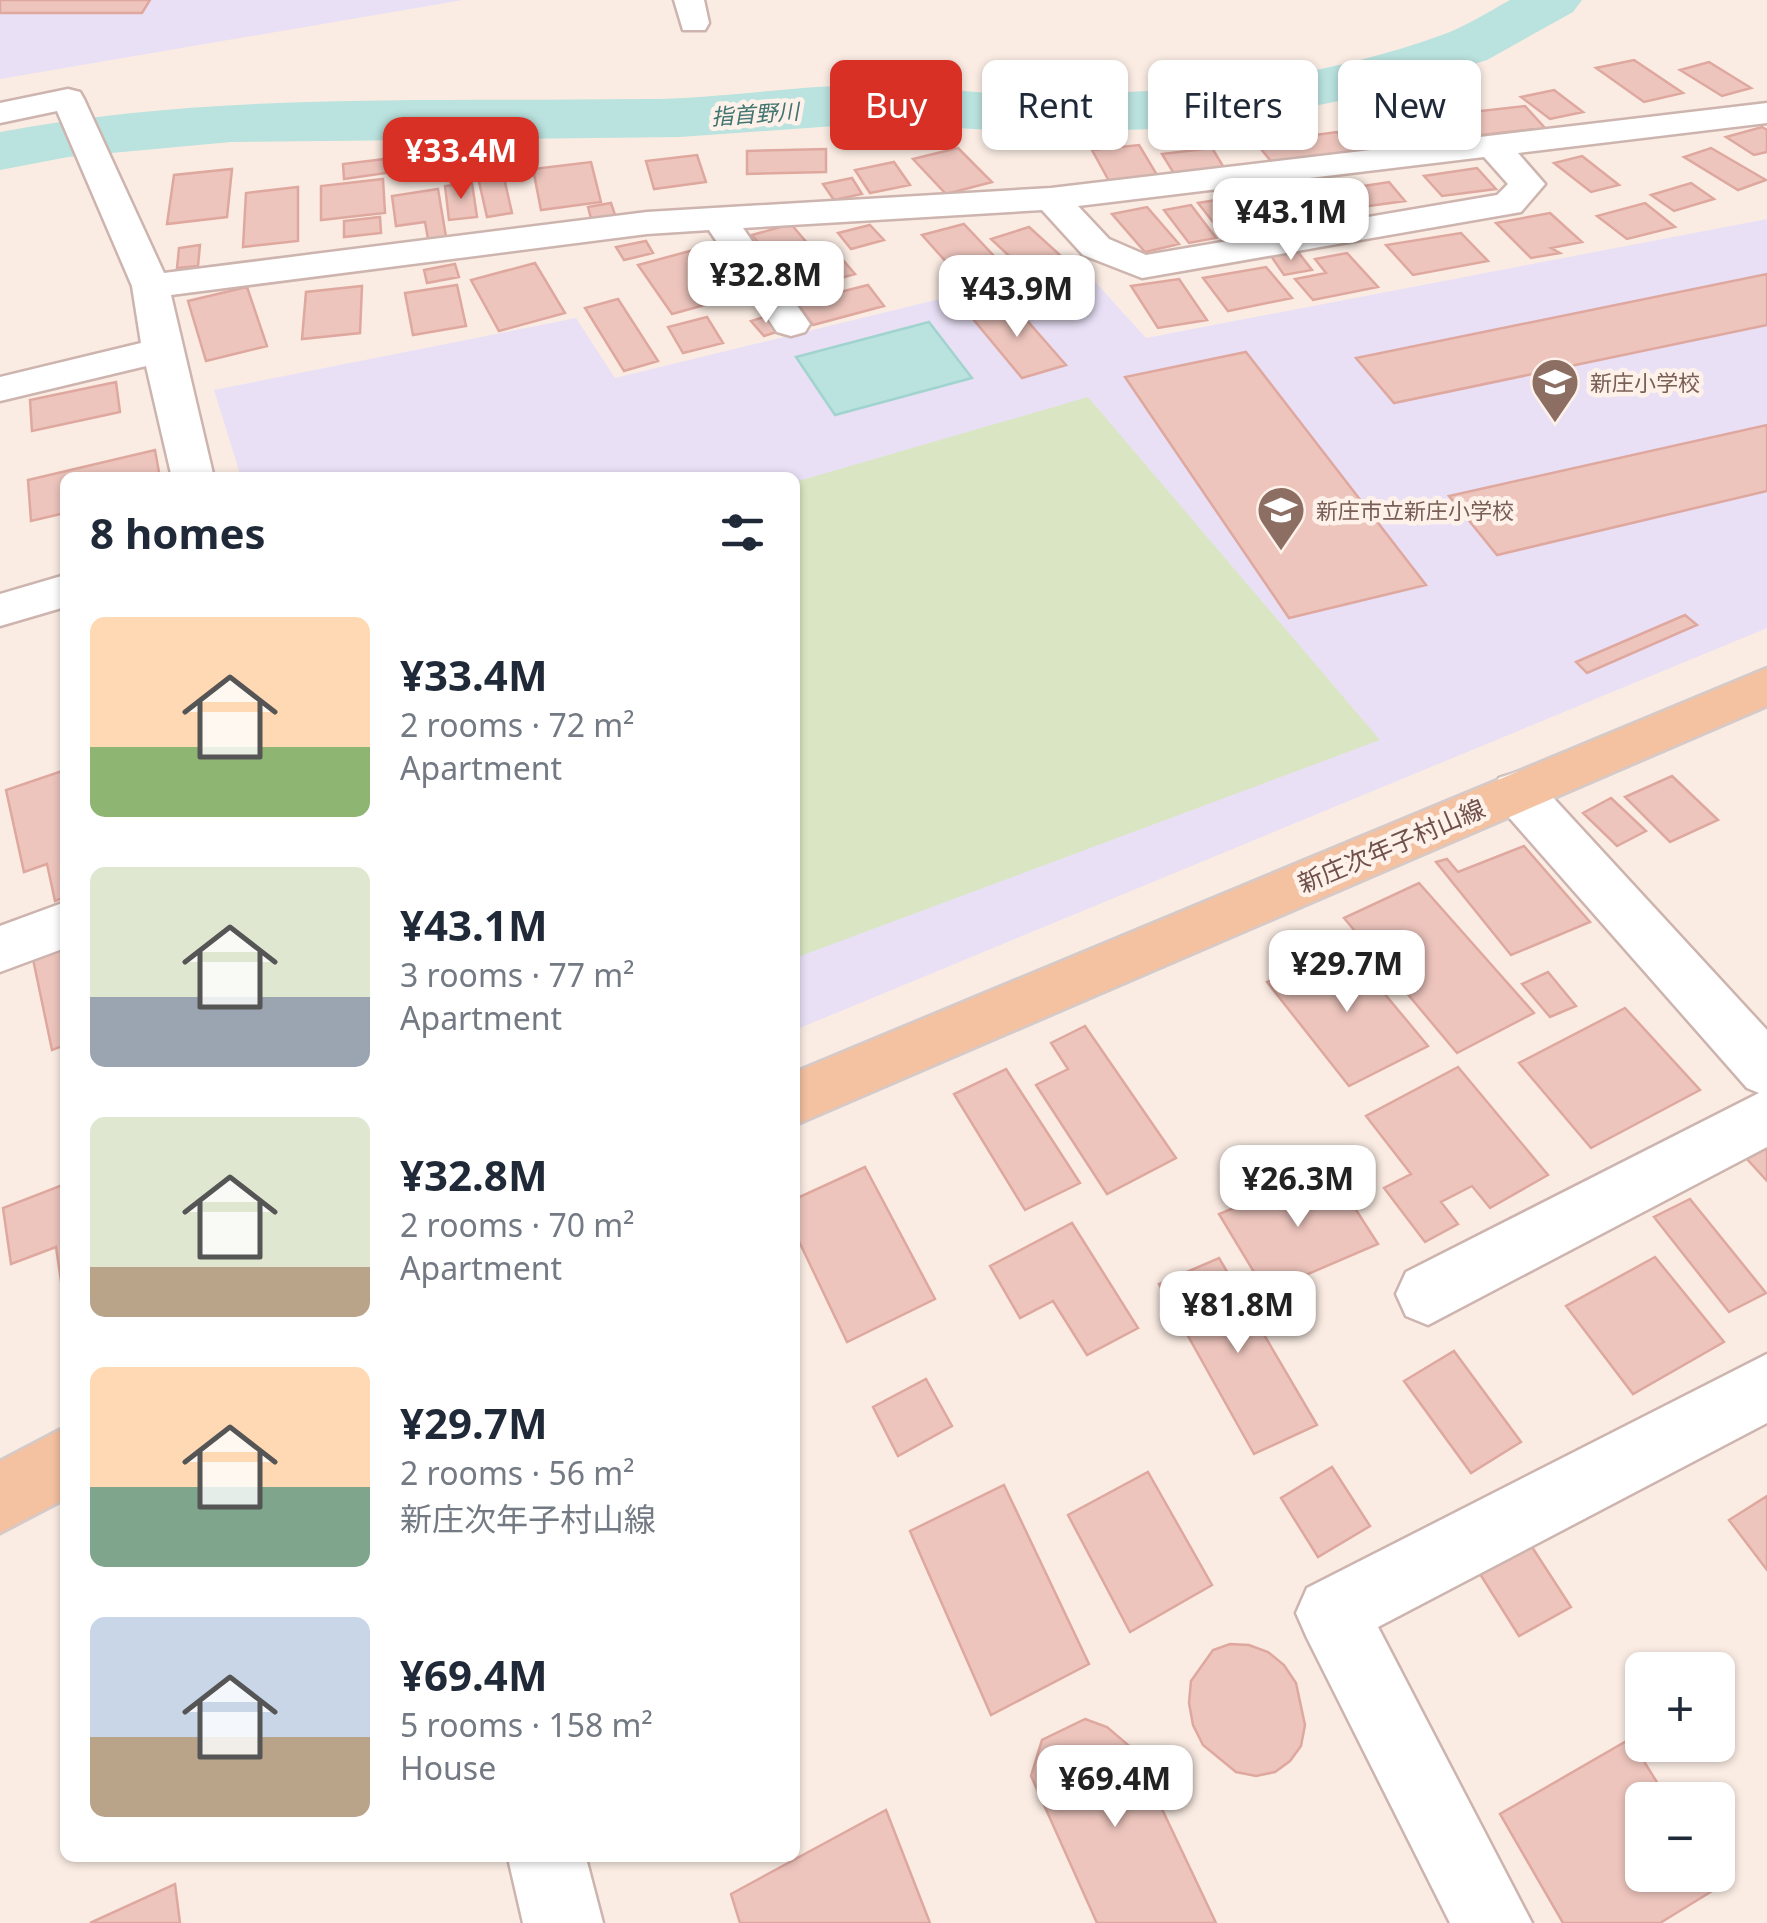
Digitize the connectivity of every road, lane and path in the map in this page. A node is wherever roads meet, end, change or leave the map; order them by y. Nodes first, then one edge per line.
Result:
1 (0, 112) edge
2 (1767, 113) edge
3 (1492, 146) junction
4 (1051, 200) junction
5 (719, 219) junction
6 (151, 286) junction
7 (791, 324) dead end
8 (162, 350) junction
9 (0, 389) edge
10 (192, 472) edge
11 (60, 592) edge
12 (0, 610) edge
13 (1767, 686) edge
14 (1516, 792) junction
15 (60, 927) edge
16 (0, 949) edge
17 (1767, 1070) edge
18 (800, 1097) edge
19 (1767, 1117) edge
20 (1428, 1294) dead end
21 (1767, 1388) edge
22 (60, 1464) edge
23 (0, 1499) edge
24 (548, 1862) edge
25 (563, 1923) edge
26 (1492, 1923) edge

1 - 6 street
2 - 3 street
3 - 4 street
3 - 4 street
4 - 5 street
5 - 6 street
5 - 7 street
6 - 8 street
8 - 9 street
8 - 10 street
11 - 12 street
13 - 14 main road, 新庄次年子村山線
14 - 17 street
14 - 18 main road, 新庄次年子村山線
15 - 16 street
19 - 20 street
21 - 26 street
22 - 23 main road
24 - 25 street

